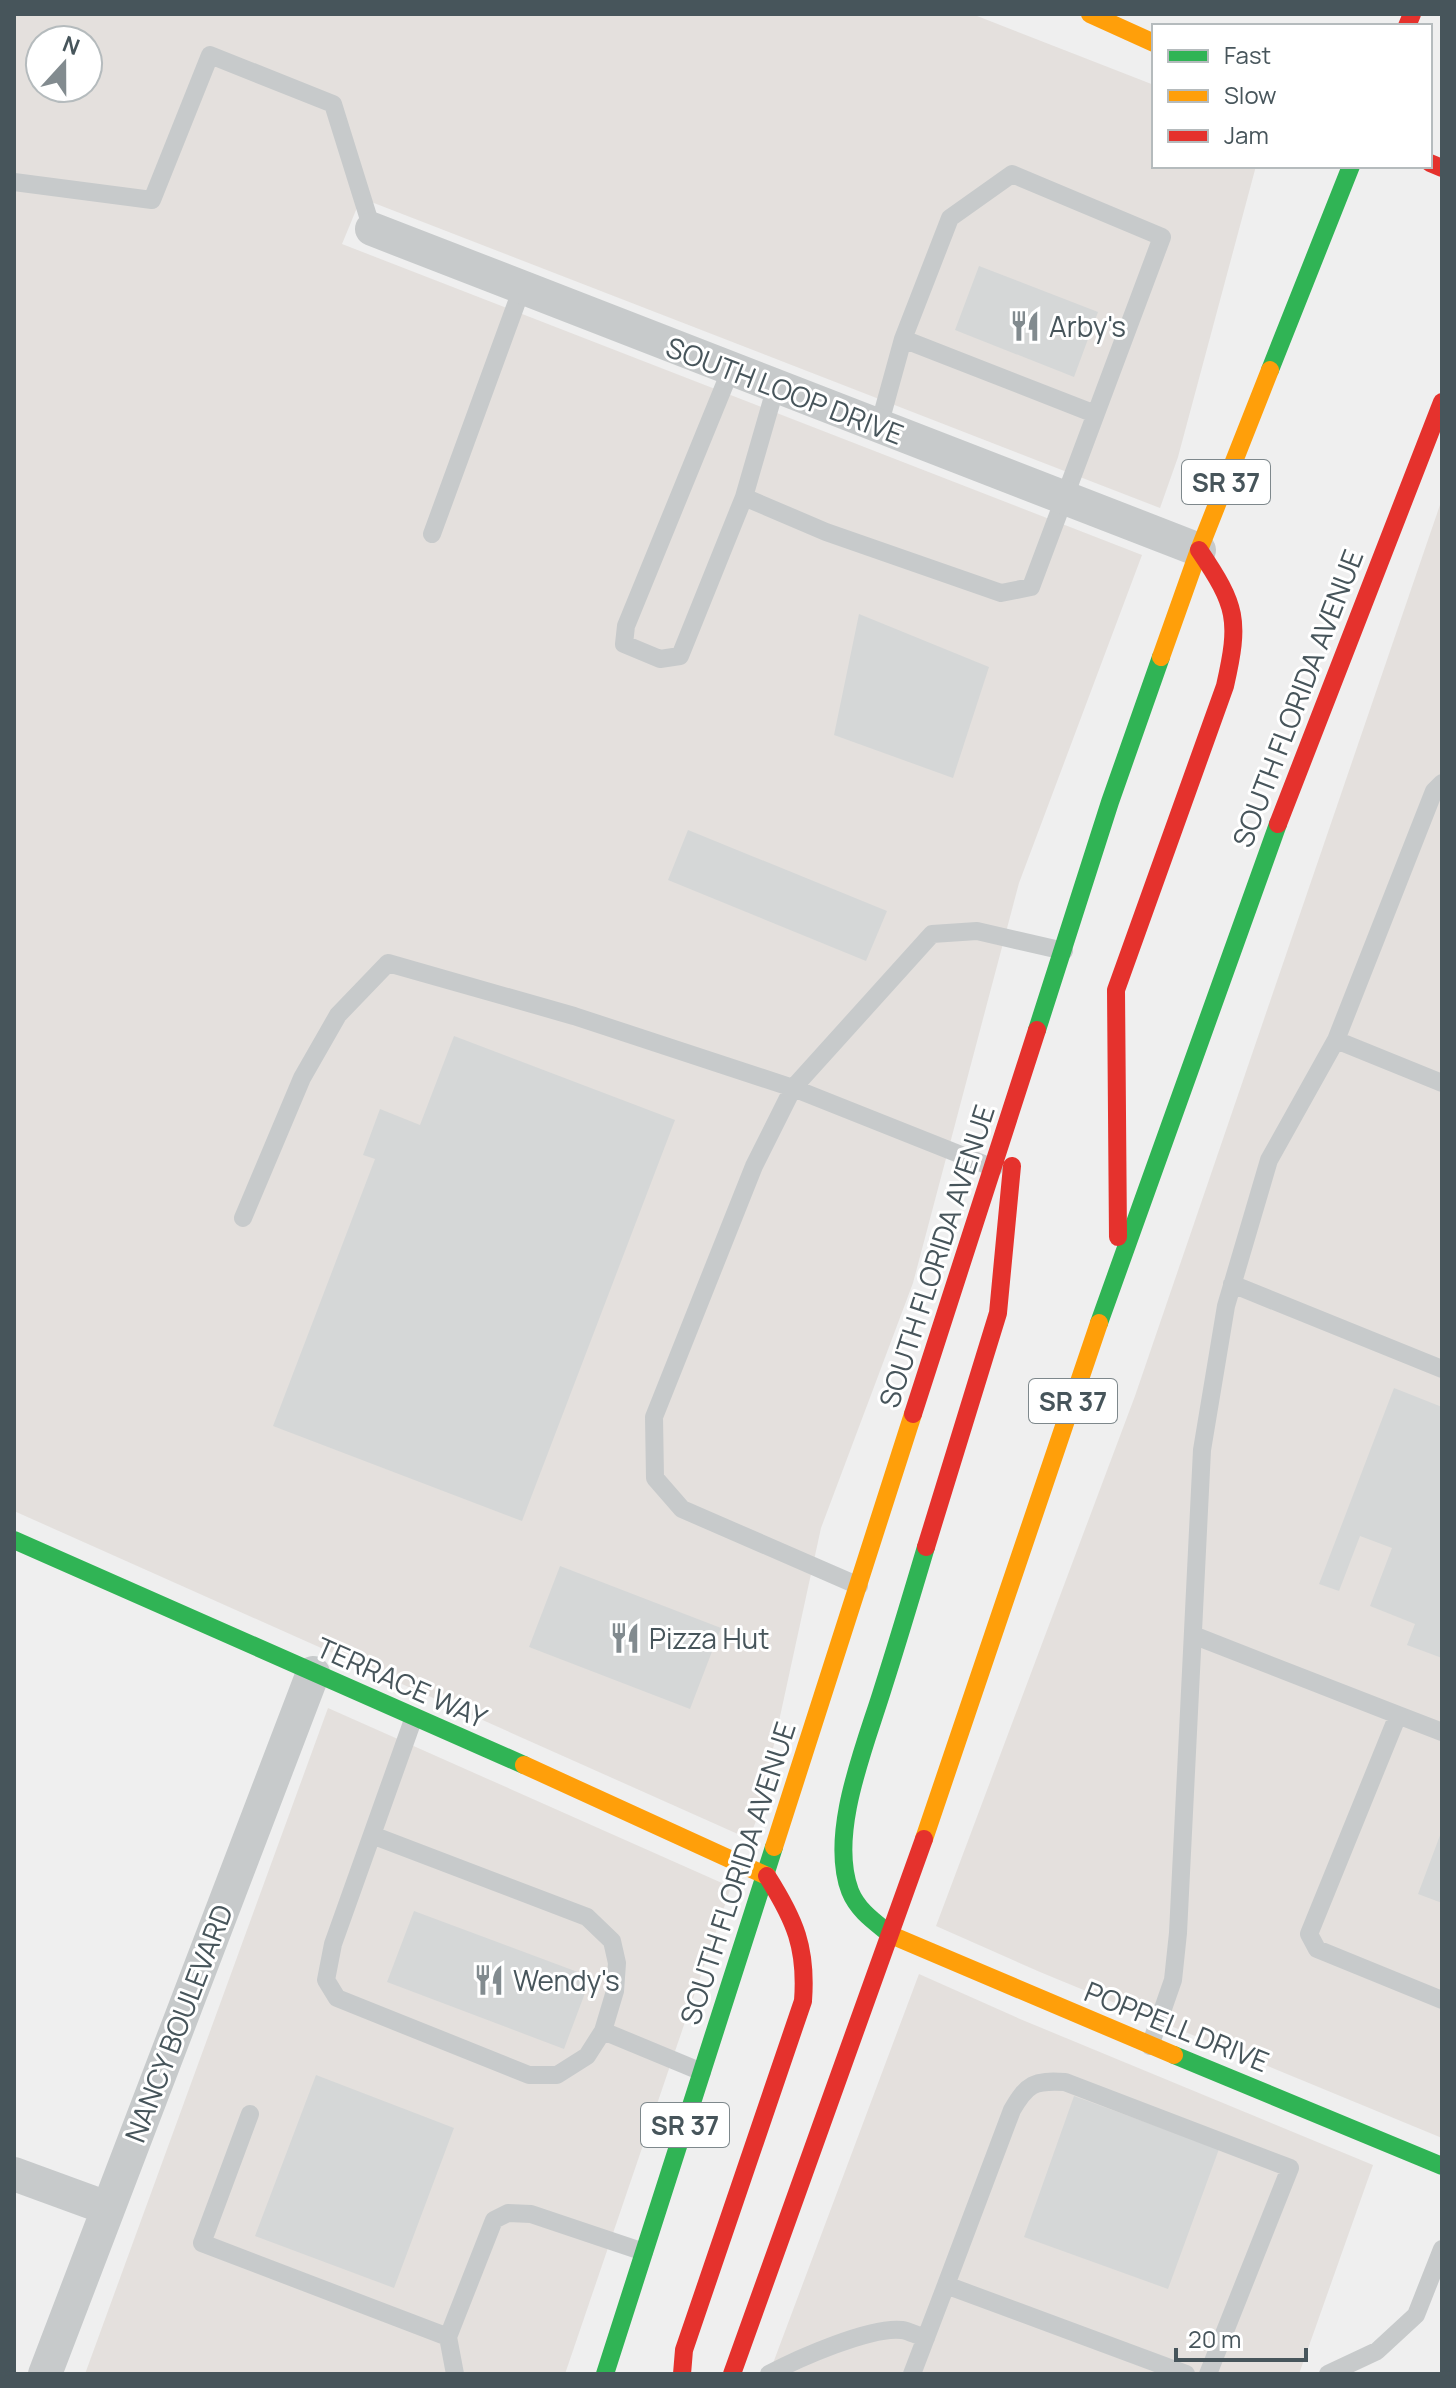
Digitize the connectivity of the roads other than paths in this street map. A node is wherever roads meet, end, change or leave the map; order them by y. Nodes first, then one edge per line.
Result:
1 (1090, 14) edge
2 (1152, 42) edge
3 (1350, 168) edge
4 (14, 182) edge
5 (372, 229) joint
6 (522, 288) junction
7 (903, 339) junction
8 (731, 369) junction
9 (776, 386) junction
10 (1442, 402) edge
11 (1095, 414) junction
12 (879, 426) junction
13 (744, 497) junction
14 (1063, 497) junction
15 (432, 534) dead end
16 (1199, 550) junction
17 (1442, 783) edge
18 (1064, 951) junction
19 (1336, 1040) junction
20 (1442, 1083) edge
21 (793, 1088) junction
22 (1017, 1096) junction
23 (994, 1168) junction
24 (243, 1218) dead end
25 (1118, 1268) junction
26 (1232, 1284) junction
27 (1442, 1369) edge
28 (14, 1540) edge
29 (859, 1586) junction
30 (1193, 1635) junction
31 (313, 1673) junction
32 (1398, 1715) junction
33 (414, 1717) junction
34 (1442, 1732) edge
35 (372, 1835) junction
36 (767, 1876) junction
37 (891, 1935) junction
38 (1442, 2000) edge
39 (603, 2031) junction
40 (1150, 2046) junction
41 (702, 2072) junction
42 (250, 2114) dead end
43 (1437, 2159) edge
44 (14, 2174) edge
45 (107, 2208) junction
46 (1442, 2249) edge
47 (644, 2252) junction
48 (946, 2285) junction
49 (448, 2337) junction
50 (926, 2338) junction
51 (45, 2374) edge
52 (455, 2374) edge
53 (605, 2374) edge
54 (682, 2374) edge
55 (732, 2374) edge
56 (769, 2374) edge
57 (912, 2374) edge
58 (1186, 2374) edge
59 (1208, 2374) edge
60 (1328, 2374) edge

1 - 2 main road
3 - 16 main road, SOUTH FLORIDA AVENUE / SR 37
4 - 5 lane
5 - 6 street, SOUTH LOOP DRIVE
6 - 8 street, SOUTH LOOP DRIVE
6 - 15 lane
7 - 11 lane
7 - 11 lane
7 - 12 lane
8 - 9 street, SOUTH LOOP DRIVE
8 - 13 lane
9 - 12 street, SOUTH LOOP DRIVE
9 - 13 lane
10 - 25 main road, SOUTH FLORIDA AVENUE / SR 37
11 - 14 lane
12 - 14 street, SOUTH LOOP DRIVE
13 - 14 lane
14 - 16 street, SOUTH LOOP DRIVE
16 - 18 main road, SOUTH FLORIDA AVENUE / SR 37
16 - 25 main road
17 - 19 lane
18 - 21 lane
18 - 22 main road, SOUTH FLORIDA AVENUE / SR 37
19 - 20 lane
19 - 26 lane
21 - 23 lane
21 - 24 lane
21 - 29 lane
22 - 23 main road, SOUTH FLORIDA AVENUE / SR 37
22 - 37 main road, POPPELL DRIVE
23 - 29 main road, SOUTH FLORIDA AVENUE / SR 37
25 - 37 main road, SOUTH FLORIDA AVENUE / SR 37
26 - 27 lane
26 - 30 lane
28 - 31 main road, TERRACE WAY
29 - 36 main road, SOUTH FLORIDA AVENUE / SR 37
30 - 32 lane
30 - 40 lane
31 - 33 main road, TERRACE WAY
31 - 45 street, NANCY BOULEVARD
32 - 34 lane
32 - 38 lane
33 - 35 lane
33 - 36 main road, TERRACE WAY
35 - 39 lane
35 - 39 lane
36 - 41 main road, SOUTH FLORIDA AVENUE / SR 37
36 - 54 main road
37 - 40 main road, POPPELL DRIVE
37 - 55 main road, SOUTH FLORIDA AVENUE / SR 37
39 - 41 lane
40 - 43 main road, POPPELL DRIVE
41 - 47 main road, SOUTH FLORIDA AVENUE / SR 37
42 - 49 lane
44 - 45 street
45 - 51 street, NANCY BOULEVARD
46 - 60 lane
47 - 49 lane
47 - 53 main road, SOUTH FLORIDA AVENUE / SR 37
48 - 50 lane
48 - 58 lane
48 - 59 lane
49 - 52 lane
50 - 56 lane
50 - 57 lane

